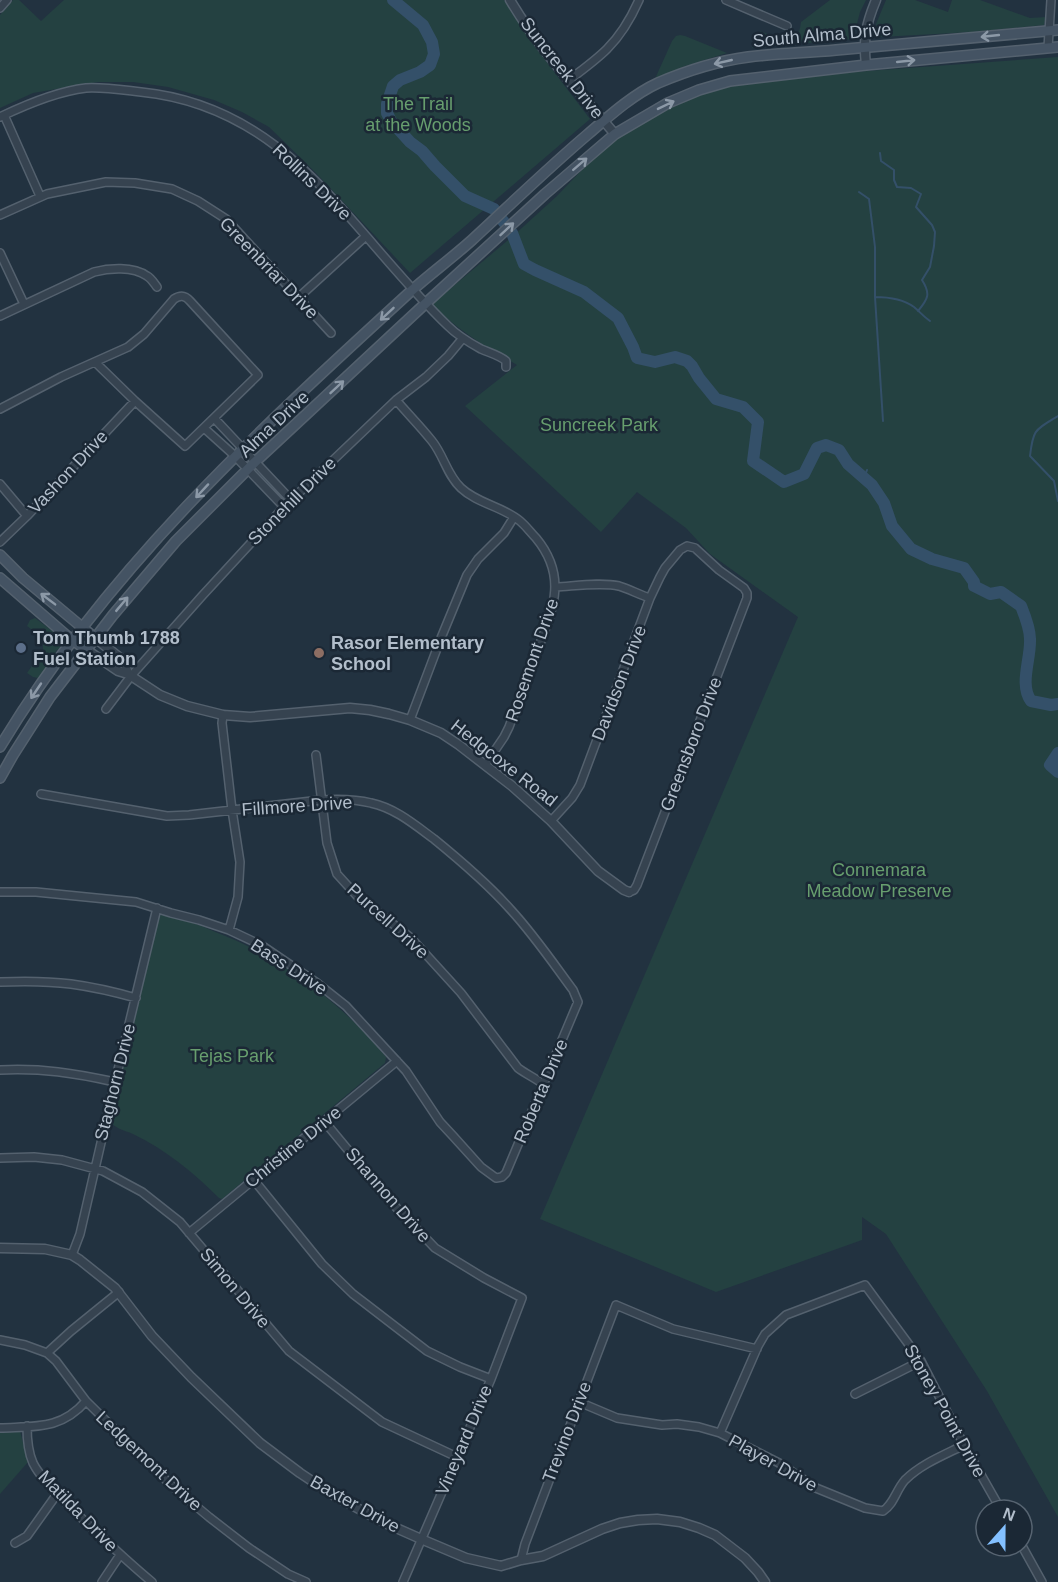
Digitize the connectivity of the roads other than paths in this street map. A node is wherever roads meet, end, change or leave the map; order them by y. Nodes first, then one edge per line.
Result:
1 (7, 0) edge
2 (510, 0) edge
3 (639, 0) edge
4 (726, 0) edge
5 (876, 0) edge
6 (1051, 0) edge
7 (0, 8) edge
8 (787, 26) dead end
9 (1053, 30) edge
10 (864, 47) junction
11 (1053, 48) edge
12 (866, 65) junction
13 (569, 80) junction
14 (2, 116) edge
15 (603, 121) junction
16 (615, 134) junction
17 (40, 196) junction
18 (0, 215) edge
19 (366, 236) junction
20 (0, 253) edge
21 (157, 287) dead end
22 (413, 289) junction
23 (299, 297) junction
24 (24, 303) junction
25 (426, 303) junction
26 (0, 316) edge
27 (331, 333) dead end
28 (463, 338) junction
29 (95, 362) junction
30 (506, 367) dead end
31 (396, 400) junction
32 (135, 401) junction
33 (0, 408) edge
34 (214, 418) junction
35 (204, 428) junction
36 (242, 448) junction
37 (235, 456) junction
38 (255, 462) junction
39 (248, 470) junction
40 (0, 484) edge
41 (291, 500) junction
42 (284, 507) junction
43 (27, 516) junction
44 (514, 517) junction
45 (165, 530) junction
46 (176, 541) junction
47 (0, 542) edge
48 (0, 555) edge
49 (0, 578) edge
50 (556, 587) junction
51 (747, 593) joint
52 (650, 598) junction
53 (83, 627) junction
54 (95, 638) junction
55 (73, 641) junction
56 (87, 650) junction
57 (130, 675) junction
58 (106, 709) dead end
59 (223, 715) junction
60 (410, 720) junction
61 (0, 748) edge
62 (13, 755) junction
63 (316, 755) dead end
64 (485, 765) junction
65 (0, 778) edge
66 (41, 794) dead end
67 (321, 800) junction
68 (232, 810) junction
69 (551, 821) junction
70 (0, 892) edge
71 (629, 892) joint
72 (157, 908) junction
73 (230, 930) junction
74 (0, 981) edge
75 (136, 998) junction
76 (578, 1002) joint
77 (397, 1061) junction
78 (0, 1070) edge
79 (115, 1082) junction
80 (543, 1084) junction
81 (324, 1121) junction
82 (0, 1158) edge
83 (94, 1168) junction
84 (502, 1177) joint
85 (253, 1179) junction
86 (189, 1233) junction
87 (0, 1248) edge
88 (72, 1255) junction
89 (119, 1292) junction
90 (522, 1298) joint
91 (0, 1340) edge
92 (757, 1350) junction
93 (47, 1353) junction
94 (921, 1360) junction
95 (491, 1378) junction
96 (855, 1394) dead end
97 (86, 1401) junction
98 (579, 1402) junction
99 (27, 1426) junction
100 (0, 1428) edge
101 (720, 1433) junction
102 (964, 1445) junction
103 (457, 1457) junction
104 (57, 1494) junction
105 (994, 1498) edge
106 (421, 1539) junction
107 (15, 1543) dead end
108 (120, 1555) junction
109 (1029, 1558) edge
110 (521, 1560) junction
111 (102, 1582) edge
112 (152, 1582) edge
113 (306, 1582) edge
114 (403, 1582) edge
115 (765, 1582) edge
116 (1042, 1582) edge

1 - 7 street
2 - 13 street, Suncreek Drive
3 - 13 street
4 - 8 street
5 - 10 street
6 - 9 street
9 -> 10 main road, South Alma Drive
9 - 11 street
10 - 12 street
10 -> 15 main road, South Alma Drive
12 -> 11 main road, South Alma Drive
16 -> 12 main road, South Alma Drive
13 - 15 street, Suncreek Drive
14 - 17 street
14 - 19 street, Rollins Drive
15 - 16 street, Suncreek Drive
15 - 22 main road, Alma Drive
25 -> 16 main road, Alma Drive
17 - 18 street, Greenbriar Drive
17 - 23 street, Greenbriar Drive
19 - 22 street, Rollins Drive
19 - 23 street
20 - 24 street
21 - 24 street
22 - 25 street, Rollins Drive
22 -> 36 main road, Alma Drive
23 - 27 street, Greenbriar Drive
24 - 26 street
25 - 28 street, Rollins Drive
38 -> 25 main road, Alma Drive
28 - 30 street, Rollins Drive
28 - 31 street, Stonehill Drive
29 - 32 street
29 - 33 street
29 - 34 street
31 - 41 street, Stonehill Drive
31 - 44 street, Rosemont Drive
32 - 35 street
32 - 43 street, Vashon Drive
34 - 35 street
34 - 36 street
35 - 37 street
36 - 37 main road, Alma Drive
36 - 38 street
37 - 39 street
37 -> 45 main road, Alma Drive
38 - 39 main road, Alma Drive
38 - 41 street
39 - 42 street
39 - 46 main road, Alma Drive
40 - 43 street
41 - 42 street, Stonehill Drive
42 - 57 street, Stonehill Drive
43 - 47 street, Vashon Drive
44 - 50 street, Rosemont Drive
44 - 60 street
45 - 46 main road
45 - 53 main road, Alma Drive
54 -> 46 main road, Alma Drive
53 -> 48 main road, Hedgcoxe Road
49 - 55 main road, Hedgcoxe Road
50 - 52 street
50 - 64 street, Rosemont Drive
51 - 52 street, Davidson Drive
51 - 71 street, Greensboro Drive
52 - 69 street, Davidson Drive
53 - 54 main road, Hedgcoxe Road
53 - 55 main road, Alma Drive
54 - 56 main road, Alma Drive
54 - 57 street, Hedgcoxe Road
55 - 56 main road, Hedgcoxe Road
55 -> 61 main road, Alma Drive
56 - 57 street, Hedgcoxe Road
56 - 62 main road, Alma Drive
57 - 58 street, Stonehill Drive
57 - 59 street, Hedgcoxe Road
59 - 60 street, Hedgcoxe Road
59 - 68 street
60 - 64 street, Hedgcoxe Road
61 - 62 main road
62 - 65 main road, Alma Drive
63 - 67 street, Purcell Drive
64 - 69 street, Hedgcoxe Road
66 - 68 street, Fillmore Drive
67 - 68 street, Fillmore Drive
67 - 76 street, Fillmore Drive
67 - 80 street, Purcell Drive
68 - 73 street
69 - 71 street, Hedgcoxe Road
70 - 72 street, Bass Drive
72 - 73 street, Bass Drive
72 - 75 street, Staghorn Drive
73 - 77 street, Bass Drive
74 - 75 street
75 - 79 street, Staghorn Drive
76 - 80 street, Roberta Drive
77 - 81 street, Christine Drive
77 - 84 street, Bass Drive
78 - 79 street
79 - 83 street, Staghorn Drive
80 - 84 street, Roberta Drive
81 - 85 street, Christine Drive
81 - 90 street, Shannon Drive
82 - 83 street, Simon Drive
83 - 86 street, Simon Drive
83 - 88 street, Staghorn Drive
85 - 86 street, Christine Drive
85 - 95 street
86 - 103 street, Simon Drive
87 - 88 street, Baxter Drive
88 - 89 street, Baxter Drive
89 - 93 street
89 - 106 street, Baxter Drive
90 - 95 street, Vineyard Drive
91 - 93 street
92 - 94 street, Stoney Point Drive
92 - 98 street, Trevino Drive
92 - 101 street
93 - 97 street, Ledgemont Drive
94 - 96 street
94 - 102 street, Stoney Point Drive
95 - 103 street, Vineyard Drive
97 - 99 street
97 - 113 street, Ledgemont Drive
98 - 101 street, Player Drive
98 - 110 street, Trevino Drive
99 - 100 street
99 - 104 street, Matilda Drive
101 - 102 street, Player Drive
102 - 105 street, Stoney Point Drive
103 - 106 street, Vineyard Drive
104 - 107 street
104 - 108 street, Matilda Drive
106 - 110 street, Baxter Drive
106 - 114 street, Vineyard Drive
108 - 111 street
108 - 112 street, Matilda Drive
109 - 116 street
110 - 115 street, Baxter Drive

